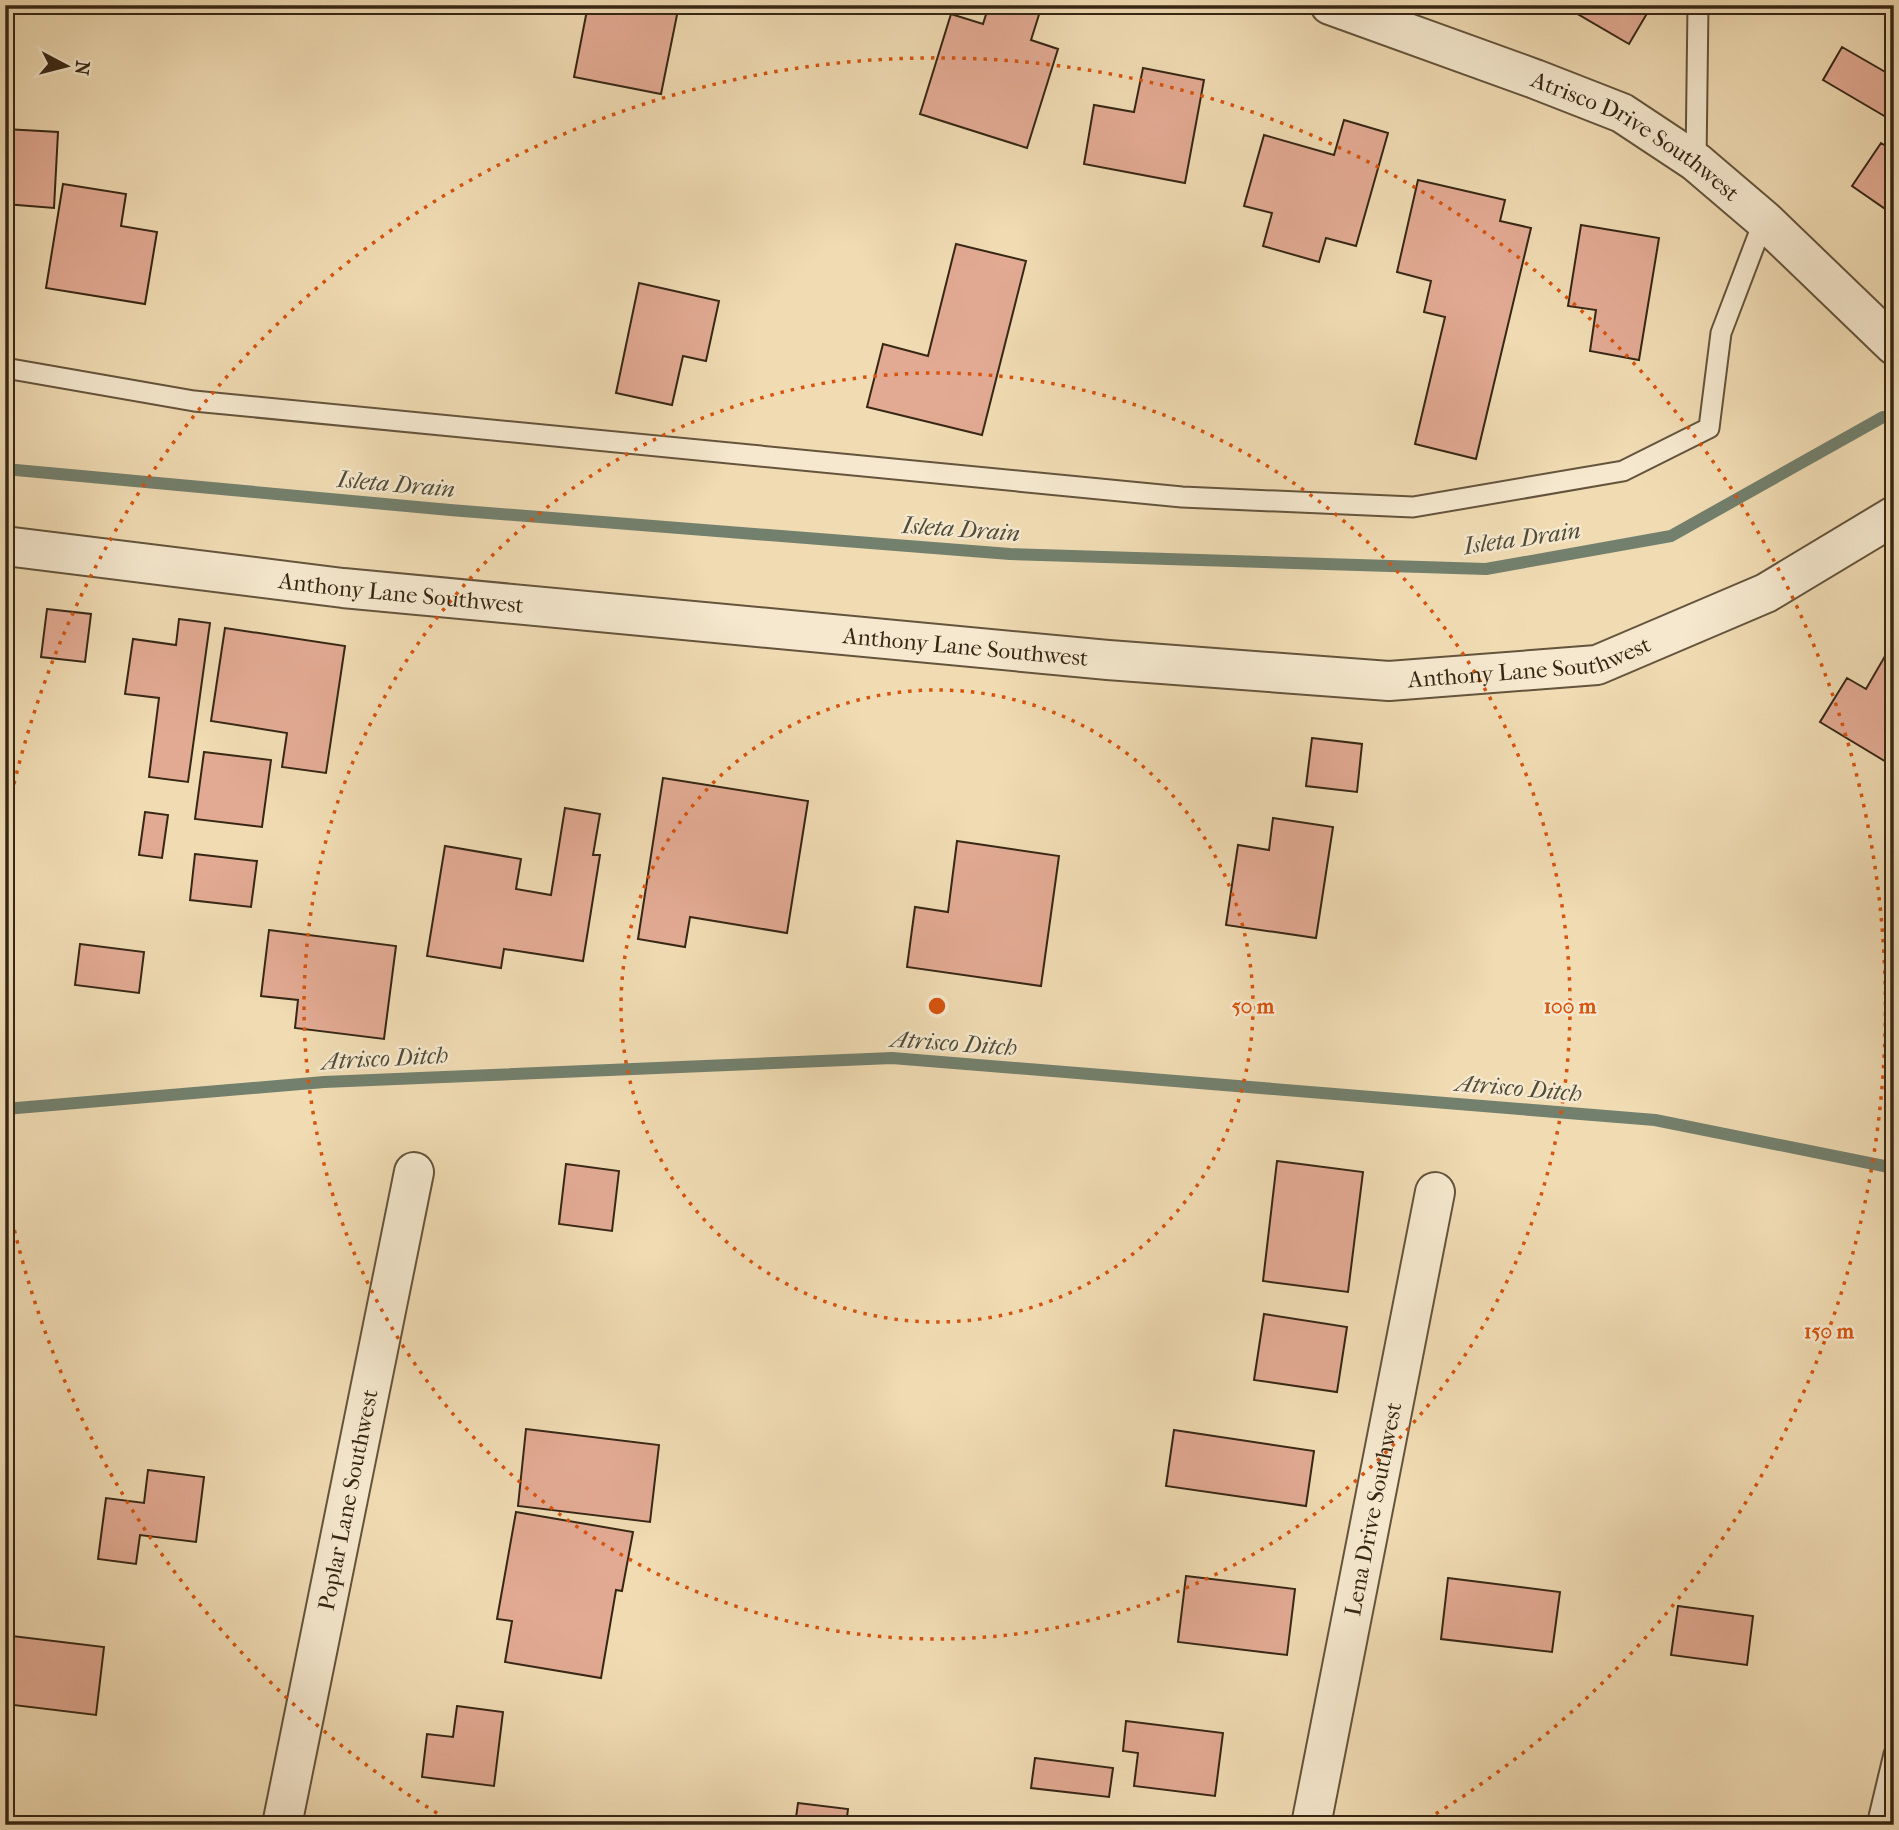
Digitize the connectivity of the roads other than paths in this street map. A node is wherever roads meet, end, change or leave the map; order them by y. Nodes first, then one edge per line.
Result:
1 (1331, 5) edge
2 (1698, 5) edge
3 (1696, 162) junction
4 (1764, 220) junction
5 (1891, 337) edge
6 (5, 368) edge
7 (1894, 516) edge
8 (5, 546) edge
9 (414, 1172) dead end
10 (1436, 1192) dead end
11 (1894, 1754) edge
12 (282, 1825) edge
13 (1311, 1825) edge
14 (1877, 1825) edge

1 - 3 street, Atrisco Drive Southwest
2 - 3 lane
3 - 4 street, Atrisco Drive Southwest
4 - 5 street, Atrisco Drive Southwest
4 - 6 lane
7 - 8 street, Anthony Lane Southwest
9 - 12 street, Poplar Lane Southwest
10 - 13 street, Lena Drive Southwest
11 - 14 lane

